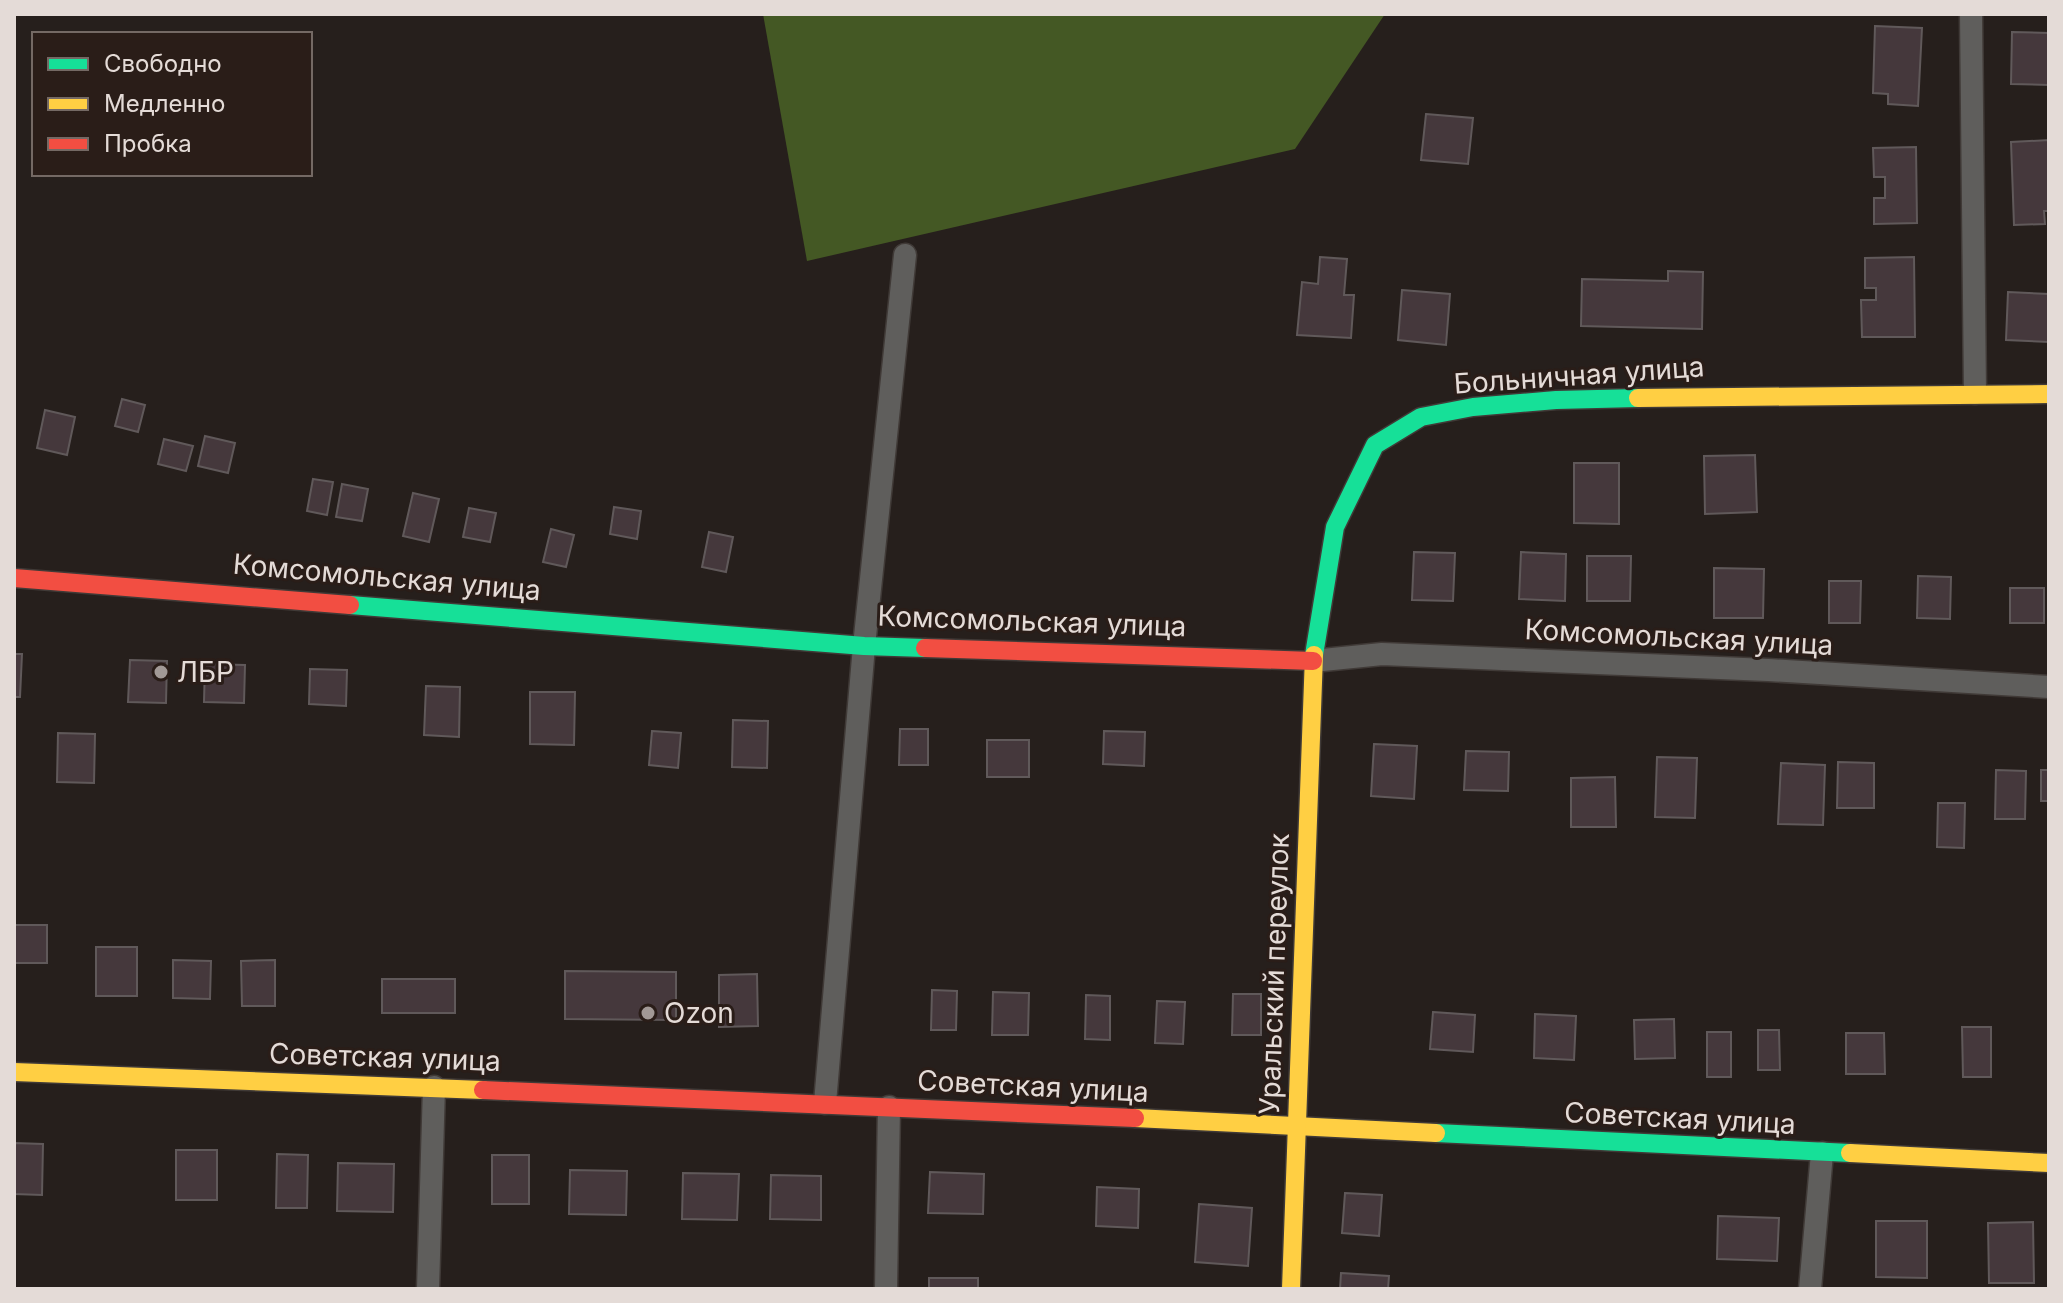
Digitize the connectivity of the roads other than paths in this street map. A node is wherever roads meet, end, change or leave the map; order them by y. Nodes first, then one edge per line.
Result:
1 (1971, 14) edge
2 (905, 255) dead end
3 (1975, 393) junction
4 (2049, 394) edge
5 (14, 578) edge
6 (864, 646) junction
7 (1313, 661) junction
8 (2049, 687) edge
9 (14, 1072) edge
10 (434, 1087) junction
11 (825, 1103) junction
12 (889, 1107) junction
13 (1296, 1126) junction
14 (1822, 1153) junction
15 (2049, 1163) edge
16 (428, 1289) edge
17 (886, 1289) edge
18 (1291, 1289) edge
19 (1810, 1289) edge

1 - 3 street
2 - 6 street
3 - 4 street, Больничная улица
3 - 7 street, Больничная улица
5 - 6 street, Комсомольская улица
6 - 7 street, Комсомольская улица
6 - 11 street
7 - 8 street, Комсомольская улица
7 - 13 street, Уральский переулок
9 - 10 street, Советская улица
10 - 11 street, Советская улица
10 - 16 street
11 - 12 street, Советская улица
12 - 13 street, Советская улица
12 - 17 street
13 - 14 street, Советская улица
13 - 18 street, Уральский переулок
14 - 15 street, Советская улица
14 - 19 street

